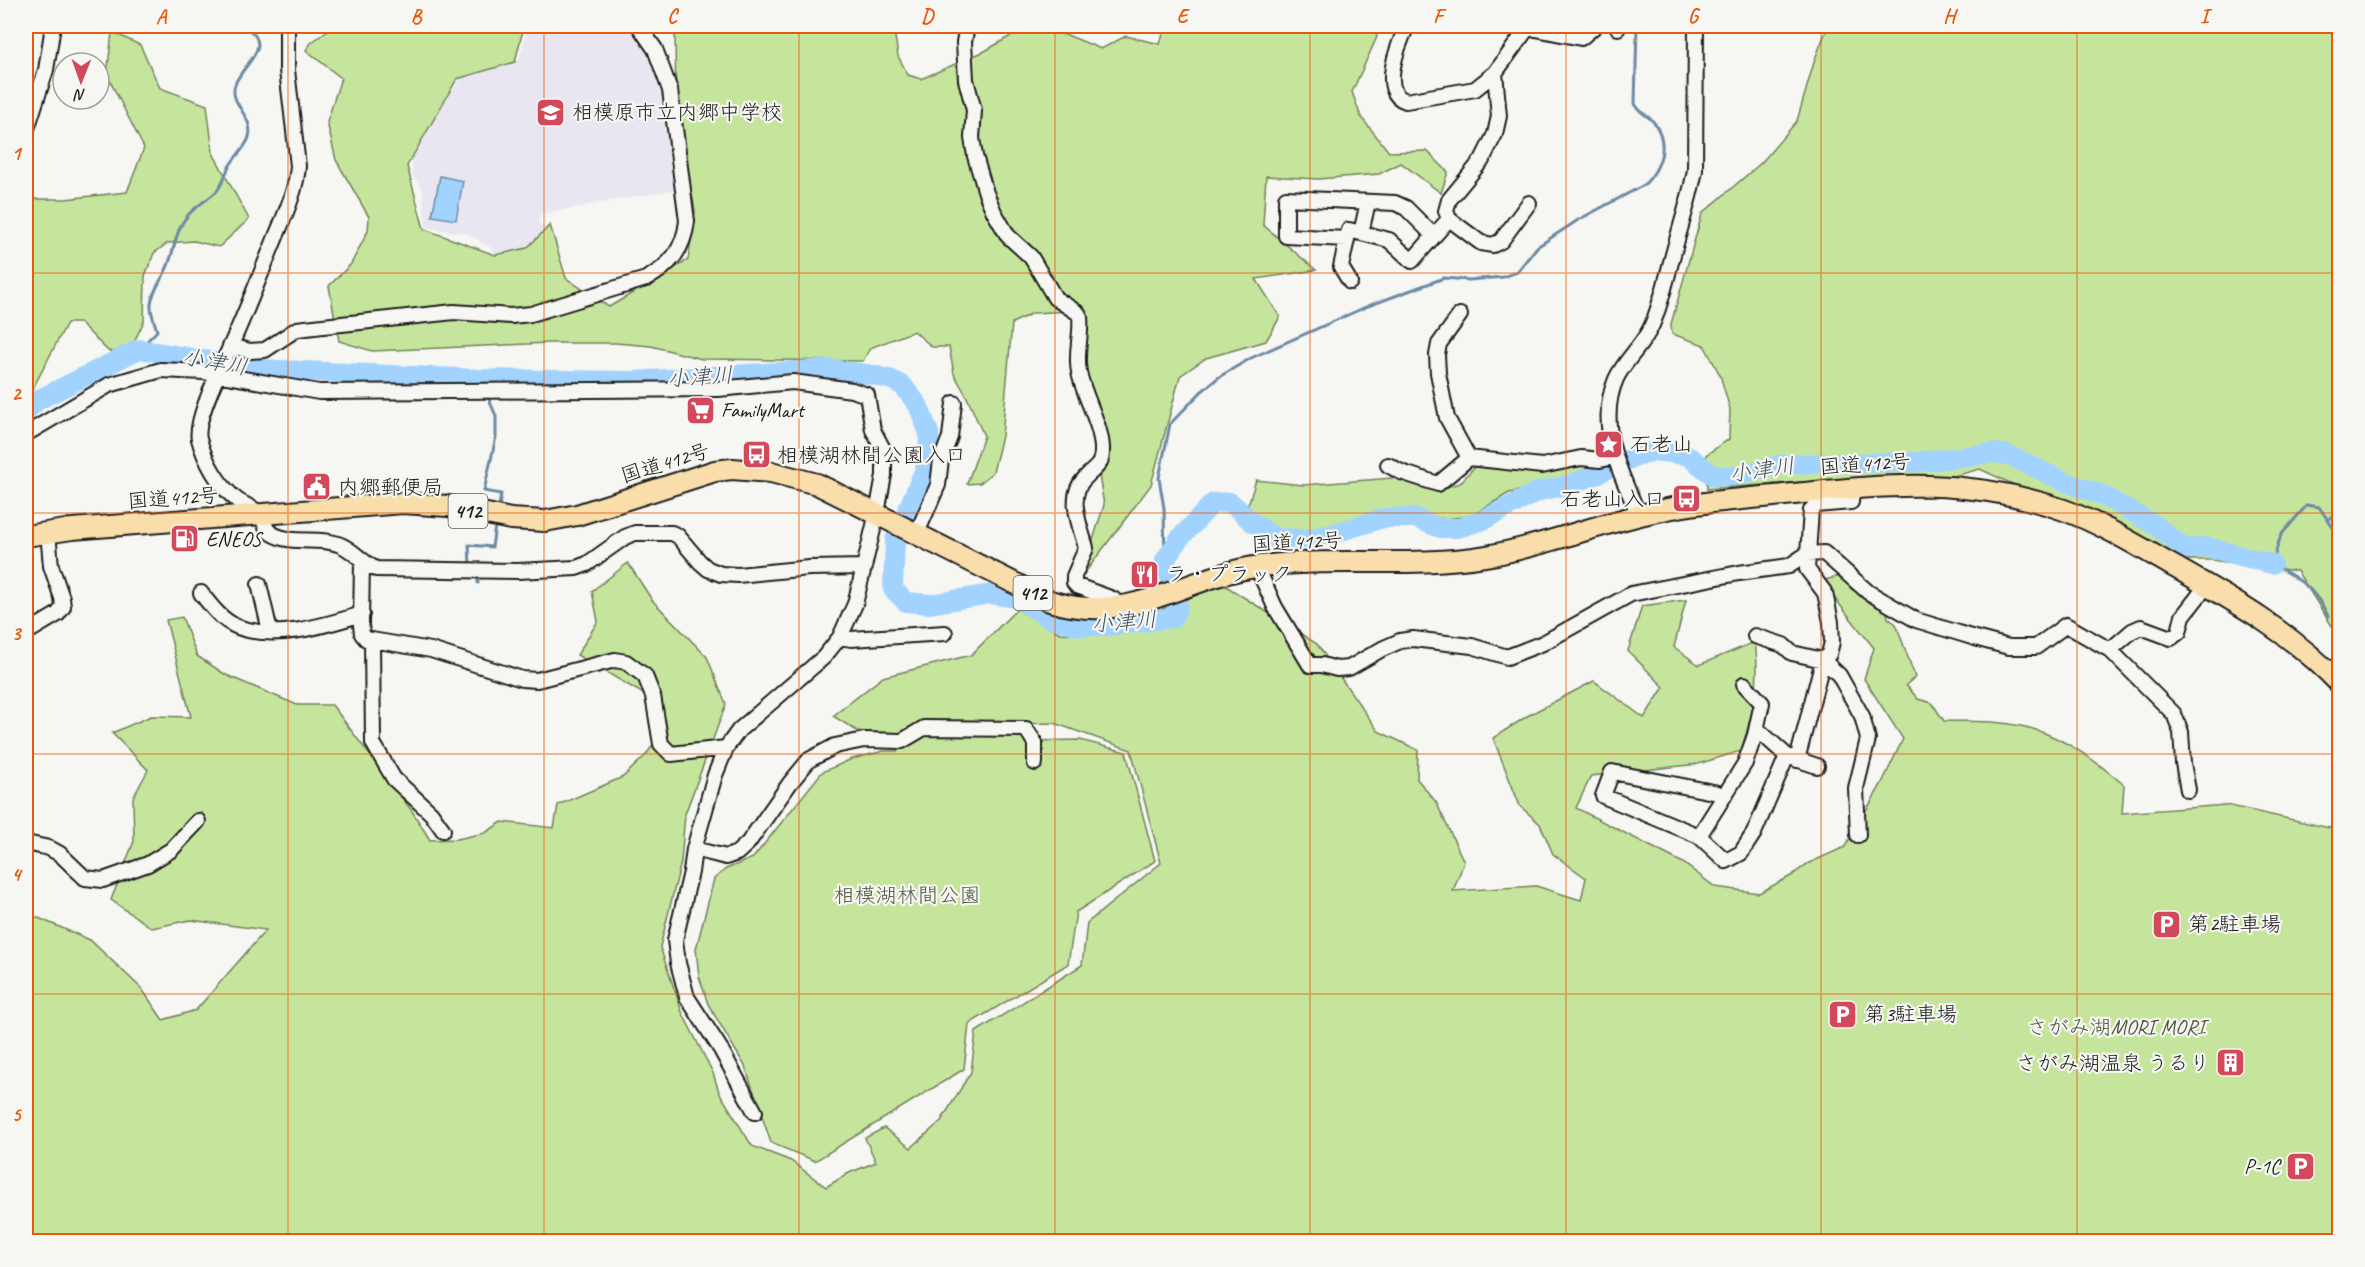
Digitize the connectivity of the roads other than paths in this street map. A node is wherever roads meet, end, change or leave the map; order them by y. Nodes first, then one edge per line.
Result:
1 (53, 26) edge
2 (287, 26) edge
3 (639, 26) edge
4 (968, 26) edge
5 (1407, 26) edge
6 (1595, 26) edge
7 (1696, 26) edge
8 (1523, 27) edge
9 (1495, 73) junction
10 (26, 132) edge
11 (1368, 202) junction
12 (1529, 203) dead end
13 (1449, 219) junction
14 (1361, 233) junction
15 (1434, 236) junction
16 (1347, 239) junction
17 (1350, 282) dead end
18 (1460, 315) dead end
19 (230, 346) junction
20 (217, 375) junction
21 (954, 404) dead end
22 (26, 434) edge
23 (1469, 458) junction
24 (1615, 459) junction
25 (1388, 465) dead end
26 (1852, 488) junction
27 (261, 515) junction
28 (1639, 515) junction
29 (900, 524) junction
30 (48, 532) junction
31 (26, 536) edge
32 (1807, 554) junction
33 (362, 561) junction
34 (865, 567) junction
35 (1257, 567) junction
36 (259, 584) dead end
37 (2207, 585) junction
38 (201, 593) dead end
39 (1121, 608) junction
40 (362, 614) junction
41 (270, 631) junction
42 (26, 633) edge
43 (945, 633) dead end
44 (1755, 636) dead end
45 (840, 637) junction
46 (372, 641) junction
47 (2110, 650) junction
48 (1822, 660) junction
49 (1744, 684) dead end
50 (2340, 684) edge
51 (1757, 729) junction
52 (726, 748) junction
53 (1792, 758) junction
54 (1035, 764) dead end
55 (1817, 766) dead end
56 (2188, 790) dead end
57 (1724, 796) junction
58 (198, 822) dead end
59 (443, 830) dead end
60 (1858, 835) dead end
61 (1699, 836) junction
62 (26, 843) edge
63 (694, 849) junction
64 (755, 1112) dead end

1 - 10 street
2 - 19 street
3 - 19 street
4 - 39 street
5 - 9 street
6 - 8 street
7 - 24 street
8 - 9 street
9 - 13 street
11 - 14 street
11 - 15 street
11 - 16 street
12 - 13 street
13 - 15 street
14 - 15 street
14 - 16 street
16 - 17 street
18 - 23 street
19 - 20 street
20 - 22 street
20 - 27 street
20 - 29 street
21 - 29 street
23 - 24 street
23 - 25 street
24 - 28 street
26 - 28 highway, 国道412号 / 412
26 - 32 street
26 - 37 highway, 国道412号 / 412
27 - 29 highway, 国道412号 / 412
27 - 30 highway, 国道412号 / 412
27 - 33 street
28 - 35 highway, 国道412号 / 412
29 - 34 street
29 - 39 highway, 国道412号 / 412
30 - 31 highway, 国道412号 / 412
30 - 42 street
32 - 35 street
32 - 47 street
32 - 48 street
33 - 34 street
33 - 40 street
34 - 45 street
35 - 39 highway, 国道412号 / 412
36 - 41 street
37 - 47 street
37 - 50 highway, 国道412号 / 412
38 - 41 street
40 - 41 street
40 - 46 street
43 - 45 street
44 - 48 street
45 - 52 street
46 - 52 street
46 - 59 street
47 - 56 street
48 - 53 street
48 - 60 street
49 - 51 street
51 - 53 street
51 - 57 street
52 - 63 street
53 - 55 street
53 - 61 street
54 - 63 street
57 - 61 street
57 - 61 street
58 - 62 street
63 - 64 street

